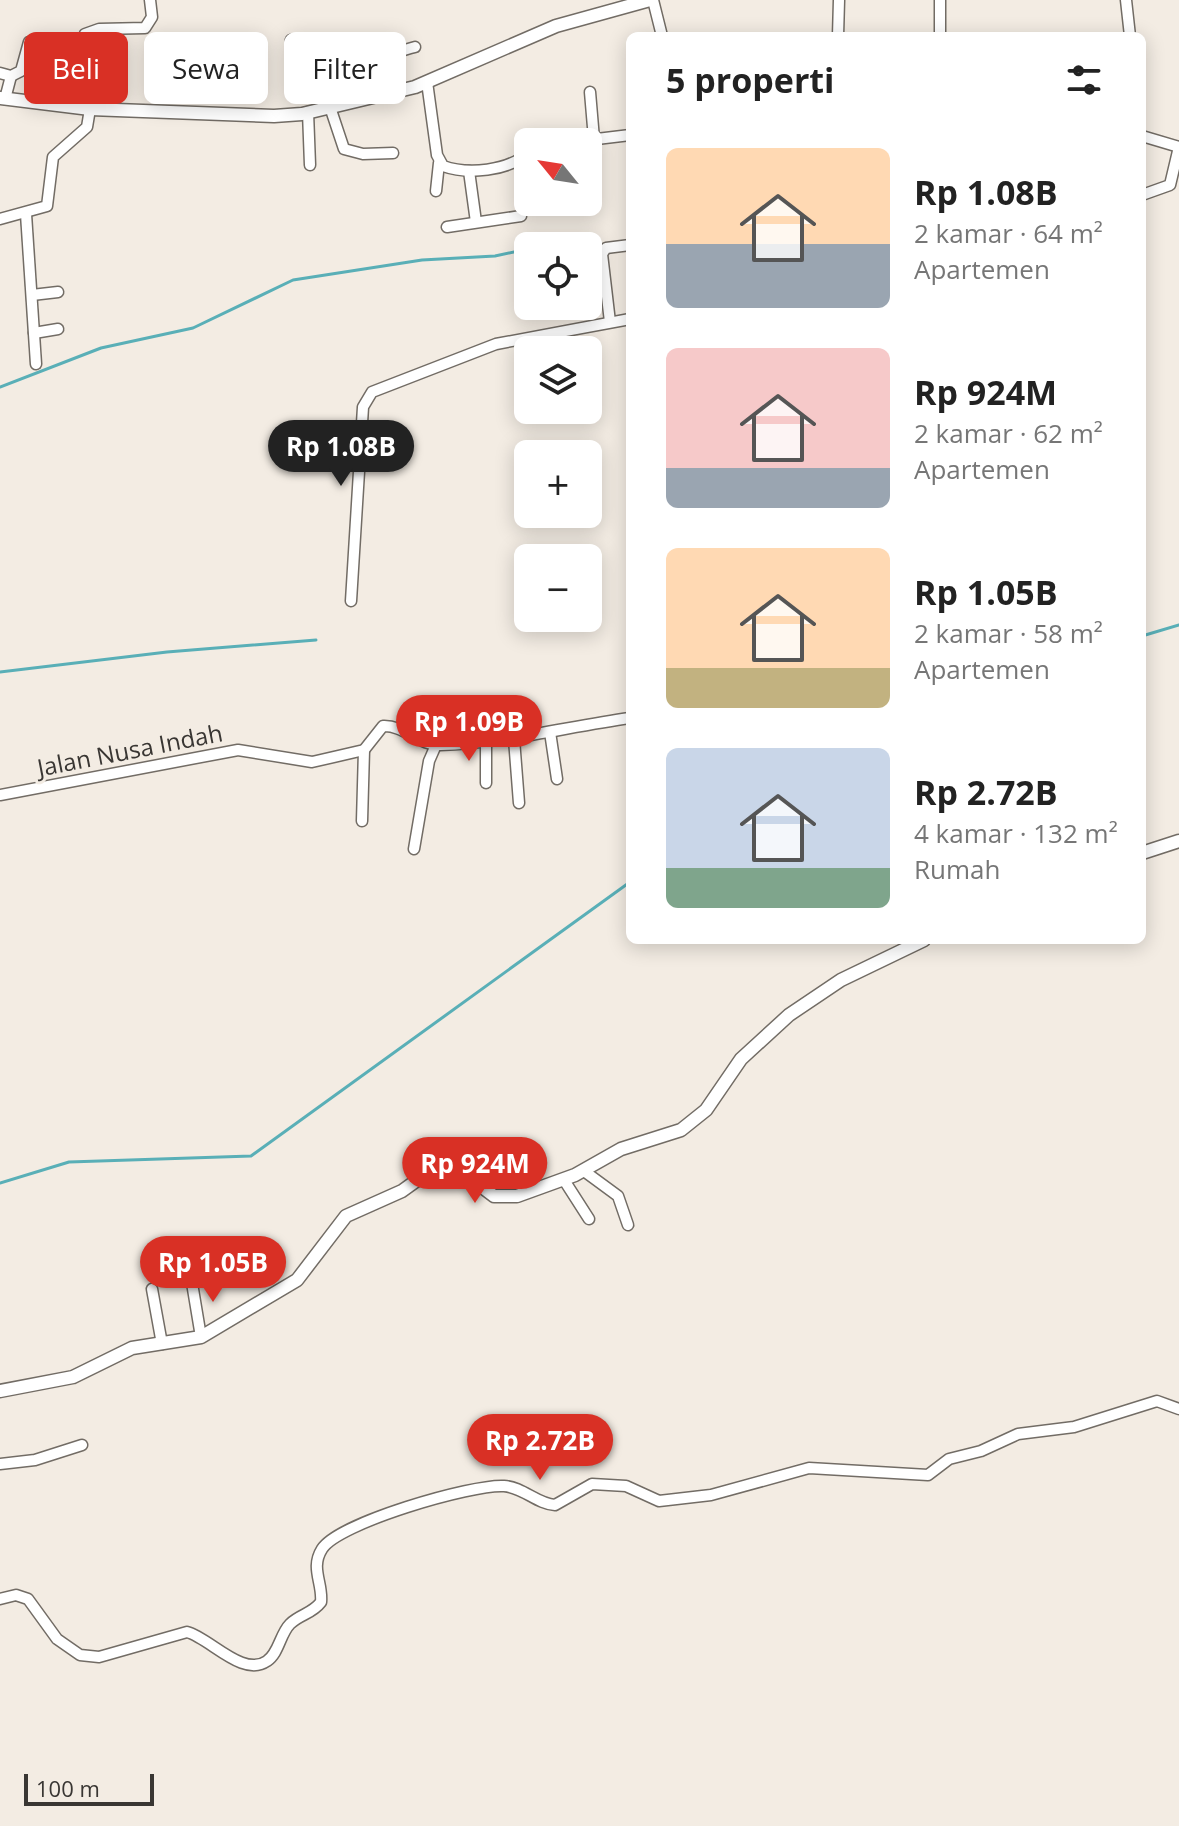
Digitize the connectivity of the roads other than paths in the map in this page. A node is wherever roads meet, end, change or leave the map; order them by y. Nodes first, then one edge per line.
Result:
1 (150, 0) edge
2 (651, 0) edge
3 (839, 0) edge
4 (940, 0) edge
5 (1126, 0) edge
6 (632, 1) edge
7 (661, 32) edge
8 (838, 32) edge
9 (940, 32) edge
10 (1130, 32) edge
11 (415, 47) dead end
12 (406, 50) edge
13 (24, 64) edge
14 (5, 74) edge
15 (427, 82) junction
16 (406, 87) edge
17 (590, 92) dead end
18 (3, 99) edge
19 (341, 104) edge
20 (330, 107) junction
21 (94, 109) junction
22 (308, 112) junction
23 (593, 128) edge
24 (626, 135) edge
25 (1146, 137) edge
26 (602, 138) edge
27 (1179, 147) edge
28 (393, 153) dead end
29 (439, 163) junction
30 (514, 163) edge
31 (310, 165) dead end
32 (469, 171) junction
33 (436, 191) dead end
34 (1146, 194) edge
35 (26, 214) junction
36 (521, 216) dead end
37 (0, 219) edge
38 (476, 222) junction
39 (447, 227) dead end
40 (626, 246) edge
41 (58, 292) dead end
42 (32, 295) junction
43 (626, 320) edge
44 (610, 322) junction
45 (58, 329) dead end
46 (34, 333) junction
47 (36, 364) dead end
48 (351, 601) dead end
49 (626, 719) edge
50 (550, 732) junction
51 (514, 739) junction
52 (486, 743) junction
53 (436, 745) junction
54 (364, 750) junction
55 (557, 779) dead end
56 (486, 783) dead end
57 (0, 795) edge
58 (519, 803) dead end
59 (362, 821) dead end
60 (1179, 841) edge
61 (414, 849) dead end
62 (1146, 852) edge
63 (916, 944) edge
64 (584, 1171) junction
65 (564, 1180) junction
66 (589, 1219) dead end
67 (628, 1225) dead end
68 (191, 1277) dead end
69 (152, 1289) dead end
70 (201, 1337) junction
71 (162, 1344) junction
72 (0, 1391) edge
73 (1179, 1409) edge
74 (82, 1445) dead end
75 (0, 1464) edge
76 (0, 1599) edge

1 - 21 street
2 - 6 street
2 - 7 street
3 - 8 street
4 - 9 street
5 - 10 street
6 - 15 street
11 - 12 street
13 - 14 street
14 - 18 street
15 - 16 street
15 - 29 street
17 - 23 street
18 - 21 street
19 - 20 street
20 - 22 street
20 - 28 street
21 - 22 street
21 - 35 street
22 - 31 street
24 - 26 street
25 - 27 street
27 - 34 street
29 - 32 street
29 - 33 street
30 - 32 street
32 - 38 street
35 - 37 street
35 - 42 street
36 - 38 street
38 - 39 street
40 - 44 street
41 - 42 street
42 - 46 street
43 - 44 street
44 - 48 street
45 - 46 street
46 - 47 street
49 - 50 street, Jalan Nusa Indah
50 - 51 street, Jalan Nusa Indah
50 - 55 street
51 - 52 street, Jalan Nusa Indah
51 - 58 street
52 - 53 street, Jalan Nusa Indah
52 - 56 street
53 - 54 street, Jalan Nusa Indah
53 - 61 street
54 - 57 street, Jalan Nusa Indah
54 - 59 street
60 - 62 street
63 - 64 street
64 - 65 street
64 - 67 street
65 - 66 street
65 - 70 street
68 - 70 street
69 - 71 street
70 - 71 street
71 - 72 street
73 - 76 street
74 - 75 street

